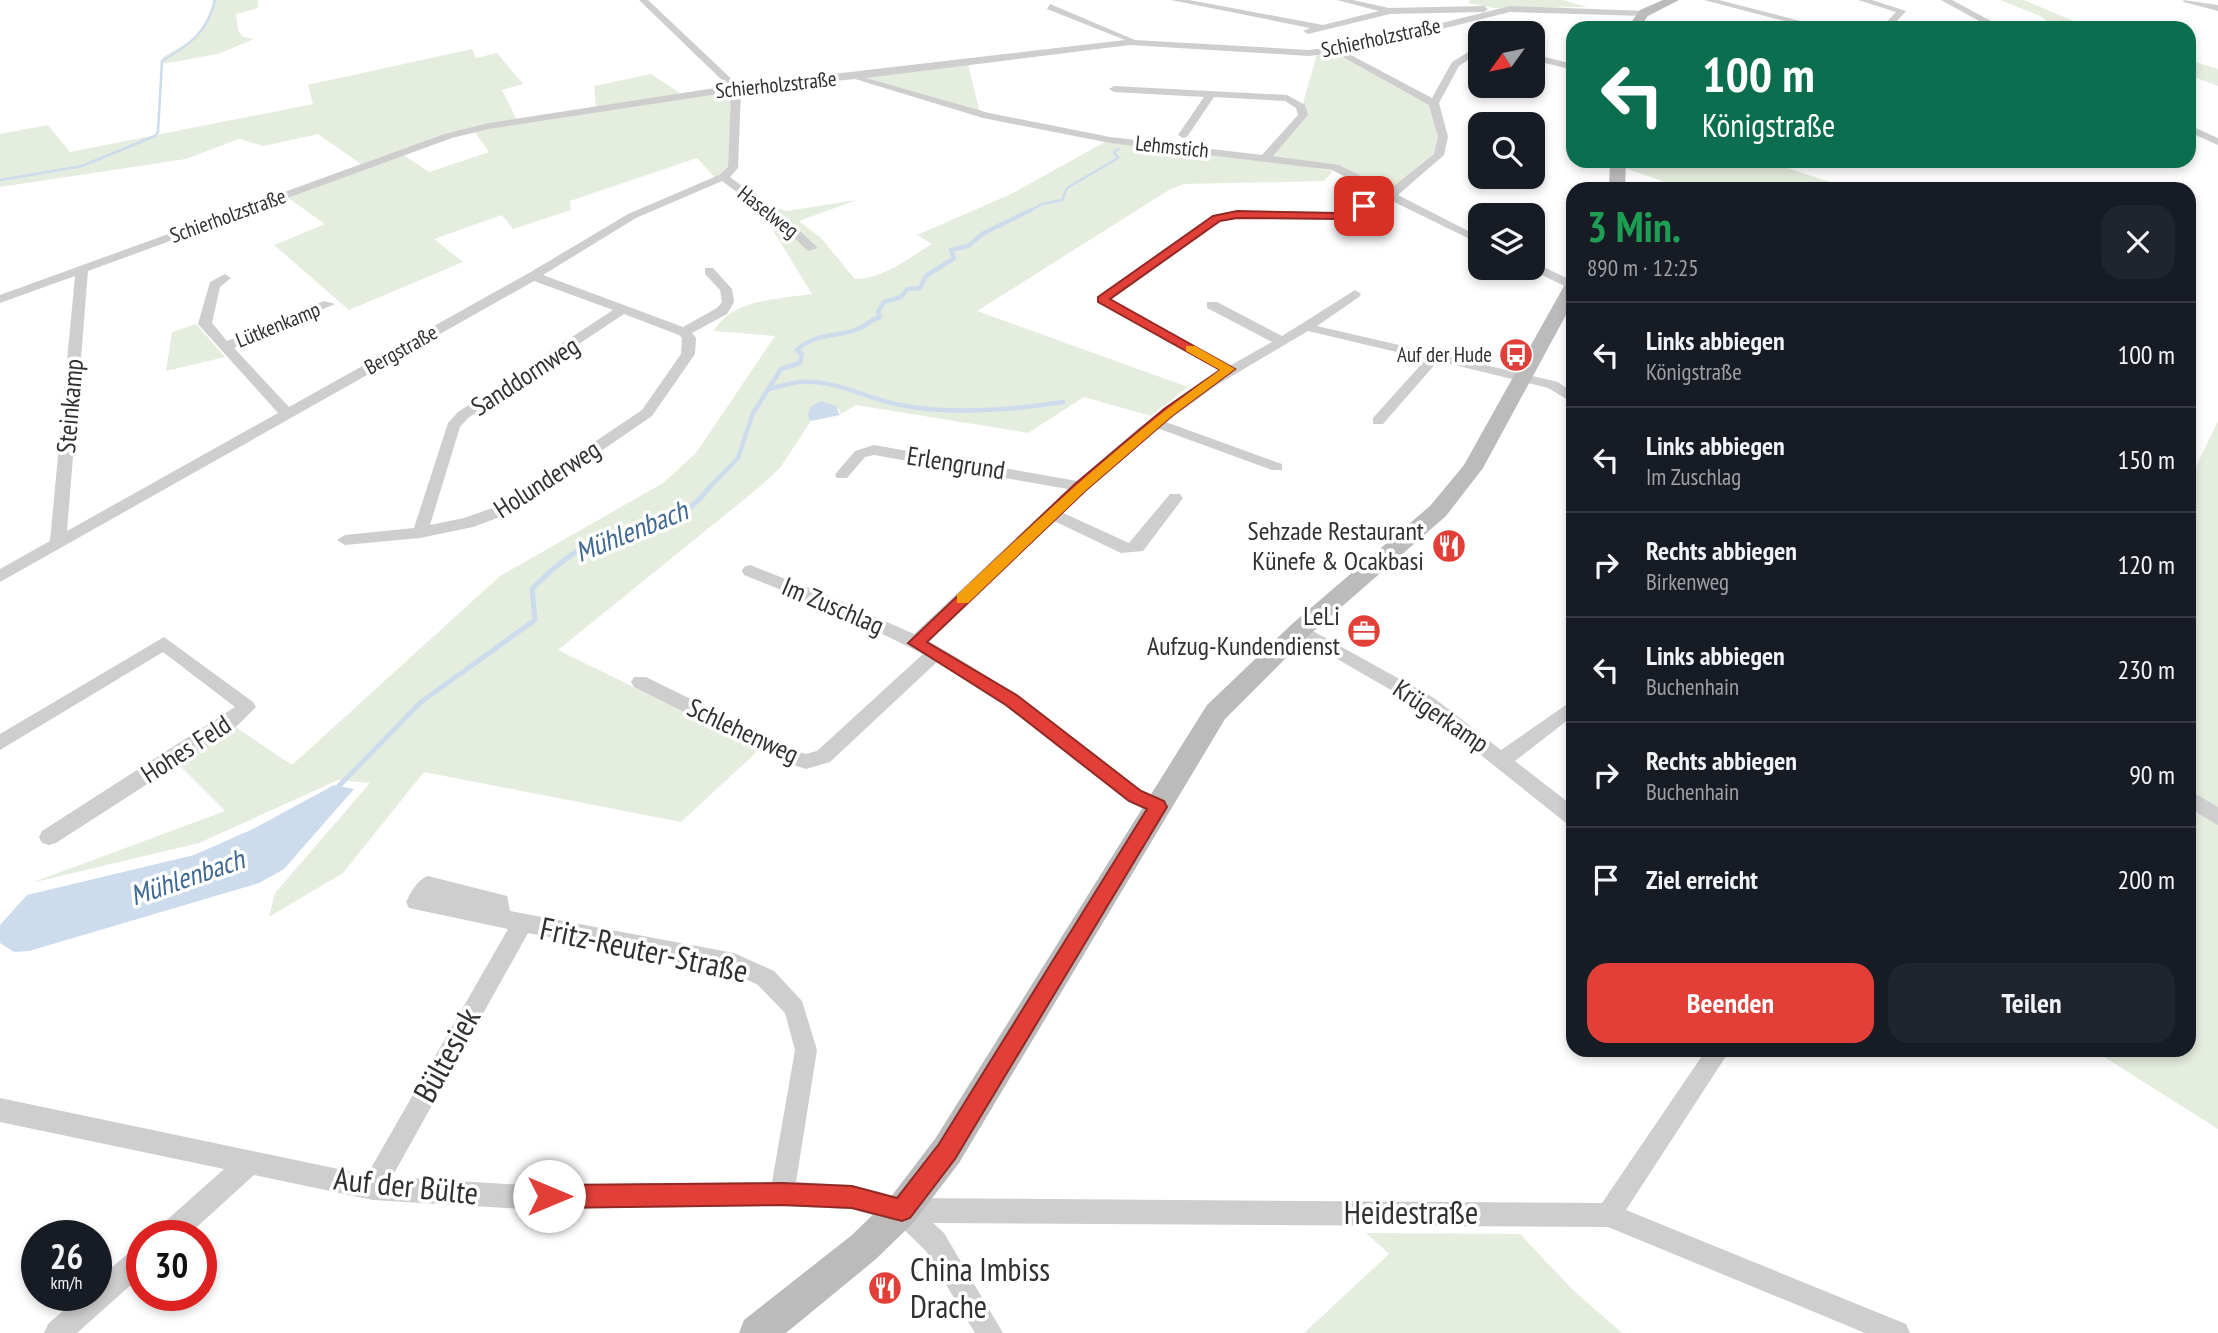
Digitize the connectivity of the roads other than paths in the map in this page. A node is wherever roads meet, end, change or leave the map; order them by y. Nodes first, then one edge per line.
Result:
1 (643, 0) edge
2 (1174, 0) edge
3 (1341, 0) edge
4 (1673, 0) edge
5 (1708, 0) edge
6 (1862, 0) edge
7 (1945, 0) edge
8 (2187, 0) edge
9 (1050, 7) dead end
10 (2218, 8) edge
11 (1390, 10) junction
12 (1493, 12) junction
13 (1644, 13) junction
14 (1983, 20) joint
15 (1638, 21) edge
16 (1794, 21) edge
17 (1893, 21) edge
18 (1976, 21) edge
19 (1324, 28) junction
20 (1308, 30) dead end
21 (1130, 42) junction
22 (1346, 56) dead end
23 (1468, 56) edge
24 (1545, 60) edge
25 (1566, 65) edge
26 (854, 76) junction
27 (736, 88) junction
28 (1114, 89) dead end
29 (1212, 92) junction
30 (1434, 103) junction
31 (2196, 131) edge
32 (1183, 135) dead end
33 (2218, 142) edge
34 (1266, 158) junction
35 (723, 177) junction
36 (1389, 196) junction
37 (1468, 235) edge
38 (813, 247) dead end
39 (82, 270) junction
40 (709, 271) dead end
41 (1545, 272) edge
42 (533, 276) junction
43 (225, 278) dead end
44 (1566, 282) edge
45 (1354, 294) dead end
46 (0, 299) edge
47 (1566, 299) edge
48 (329, 304) dead end
49 (1212, 305) dead end
50 (622, 310) junction
51 (1306, 327) junction
52 (684, 332) junction
53 (1283, 342) junction
54 (226, 346) junction
55 (1434, 358) junction
56 (1228, 369) junction
57 (1523, 377) junction
58 (1566, 394) edge
59 (287, 414) junction
60 (1378, 421) dead end
61 (1156, 423) junction
62 (1277, 467) dead end
63 (842, 475) dead end
64 (1080, 487) junction
65 (1175, 498) dead end
66 (1052, 514) junction
67 (420, 533) junction
68 (345, 540) dead end
69 (58, 542) junction
70 (750, 571) dead end
71 (0, 576) edge
72 (1300, 630) junction
73 (916, 643) junction
74 (935, 653) junction
75 (640, 682) dead end
76 (1566, 712) edge
77 (0, 743) edge
78 (1503, 758) junction
79 (2196, 803) edge
80 (1158, 807) junction
81 (1566, 811) edge
82 (2218, 817) edge
83 (49, 837) dead end
84 (511, 921) joint
85 (1714, 1057) edge
86 (0, 1110) edge
87 (249, 1163) junction
88 (373, 1188) junction
89 (782, 1194) junction
90 (902, 1210) junction
91 (1608, 1214) junction
92 (185, 1220) edge
93 (126, 1272) edge
94 (774, 1328) edge
95 (57, 1333) edge
96 (990, 1333) edge
97 (1897, 1333) edge

1 - 27 street
2 - 19 street
3 - 11 street
4 - 13 main road
5 - 16 street
6 - 17 street
7 - 14 street
8 - 10 street
9 - 21 street
11 - 12 street
11 - 19 street
12 - 13 street, Schierholzstraße
12 - 21 street, Schierholzstraße
13 - 15 main road
14 - 18 street
19 - 20 street
21 - 26 street, Schierholzstraße
22 - 30 street
23 - 30 street
24 - 25 street
26 - 27 street, Schierholzstraße
26 - 34 street, Lehmstich
27 - 35 street
27 - 39 street, Schierholzstraße
28 - 29 street
29 - 32 street
29 - 34 street
30 - 36 street
31 - 33 street
34 - 36 street, Lehmstich
35 - 38 street, Haselweg
35 - 42 street, Bergstraße
36 - 37 street, Lehmstich
36 - 56 street
39 - 46 street, Schierholzstraße
39 - 69 street, Steinkamp
40 - 52 street
41 - 44 street
42 - 50 street
42 - 59 street, Bergstraße
43 - 54 street, Lütkenkamp
45 - 51 street
47 - 57 main road
48 - 54 street, Lütkenkamp
49 - 53 street
50 - 52 street
50 - 67 street, Sanddornweg
51 - 53 street
51 - 55 street
52 - 67 street, Holunderweg
53 - 56 street
54 - 59 street, Lütkenkamp
55 - 57 street
55 - 60 street
56 - 61 street
57 - 58 street
57 - 72 main road
59 - 69 street, Bergstraße
61 - 62 street
61 - 64 street
63 - 64 street, Erlengrund
64 - 66 street
65 - 66 street
66 - 73 street
67 - 68 street, Holunderweg
69 - 71 street, Bergstraße
70 - 73 street, Im Zuschlag
72 - 78 street, Krügerkamp
72 - 80 main road
73 - 74 street, Im Zuschlag
74 - 75 street, Schlehenweg
74 - 80 street, Im Zuschlag
76 - 78 street
77 - 83 street, Hohes Feld
78 - 81 street, Krügerkamp
79 - 82 street
80 - 90 main road
84 - 88 street, Bültesiek
84 - 89 street, Fritz-Reuter-Straße
85 - 91 street
86 - 87 street, Auf der Bülte
87 - 88 street, Auf der Bülte
87 - 92 street
88 - 89 street, Auf der Bülte
89 - 90 street, Auf der Bülte
90 - 91 street, Heidestraße
90 - 94 main road
90 - 96 street
91 - 97 street, Heidestraße
93 - 95 street

